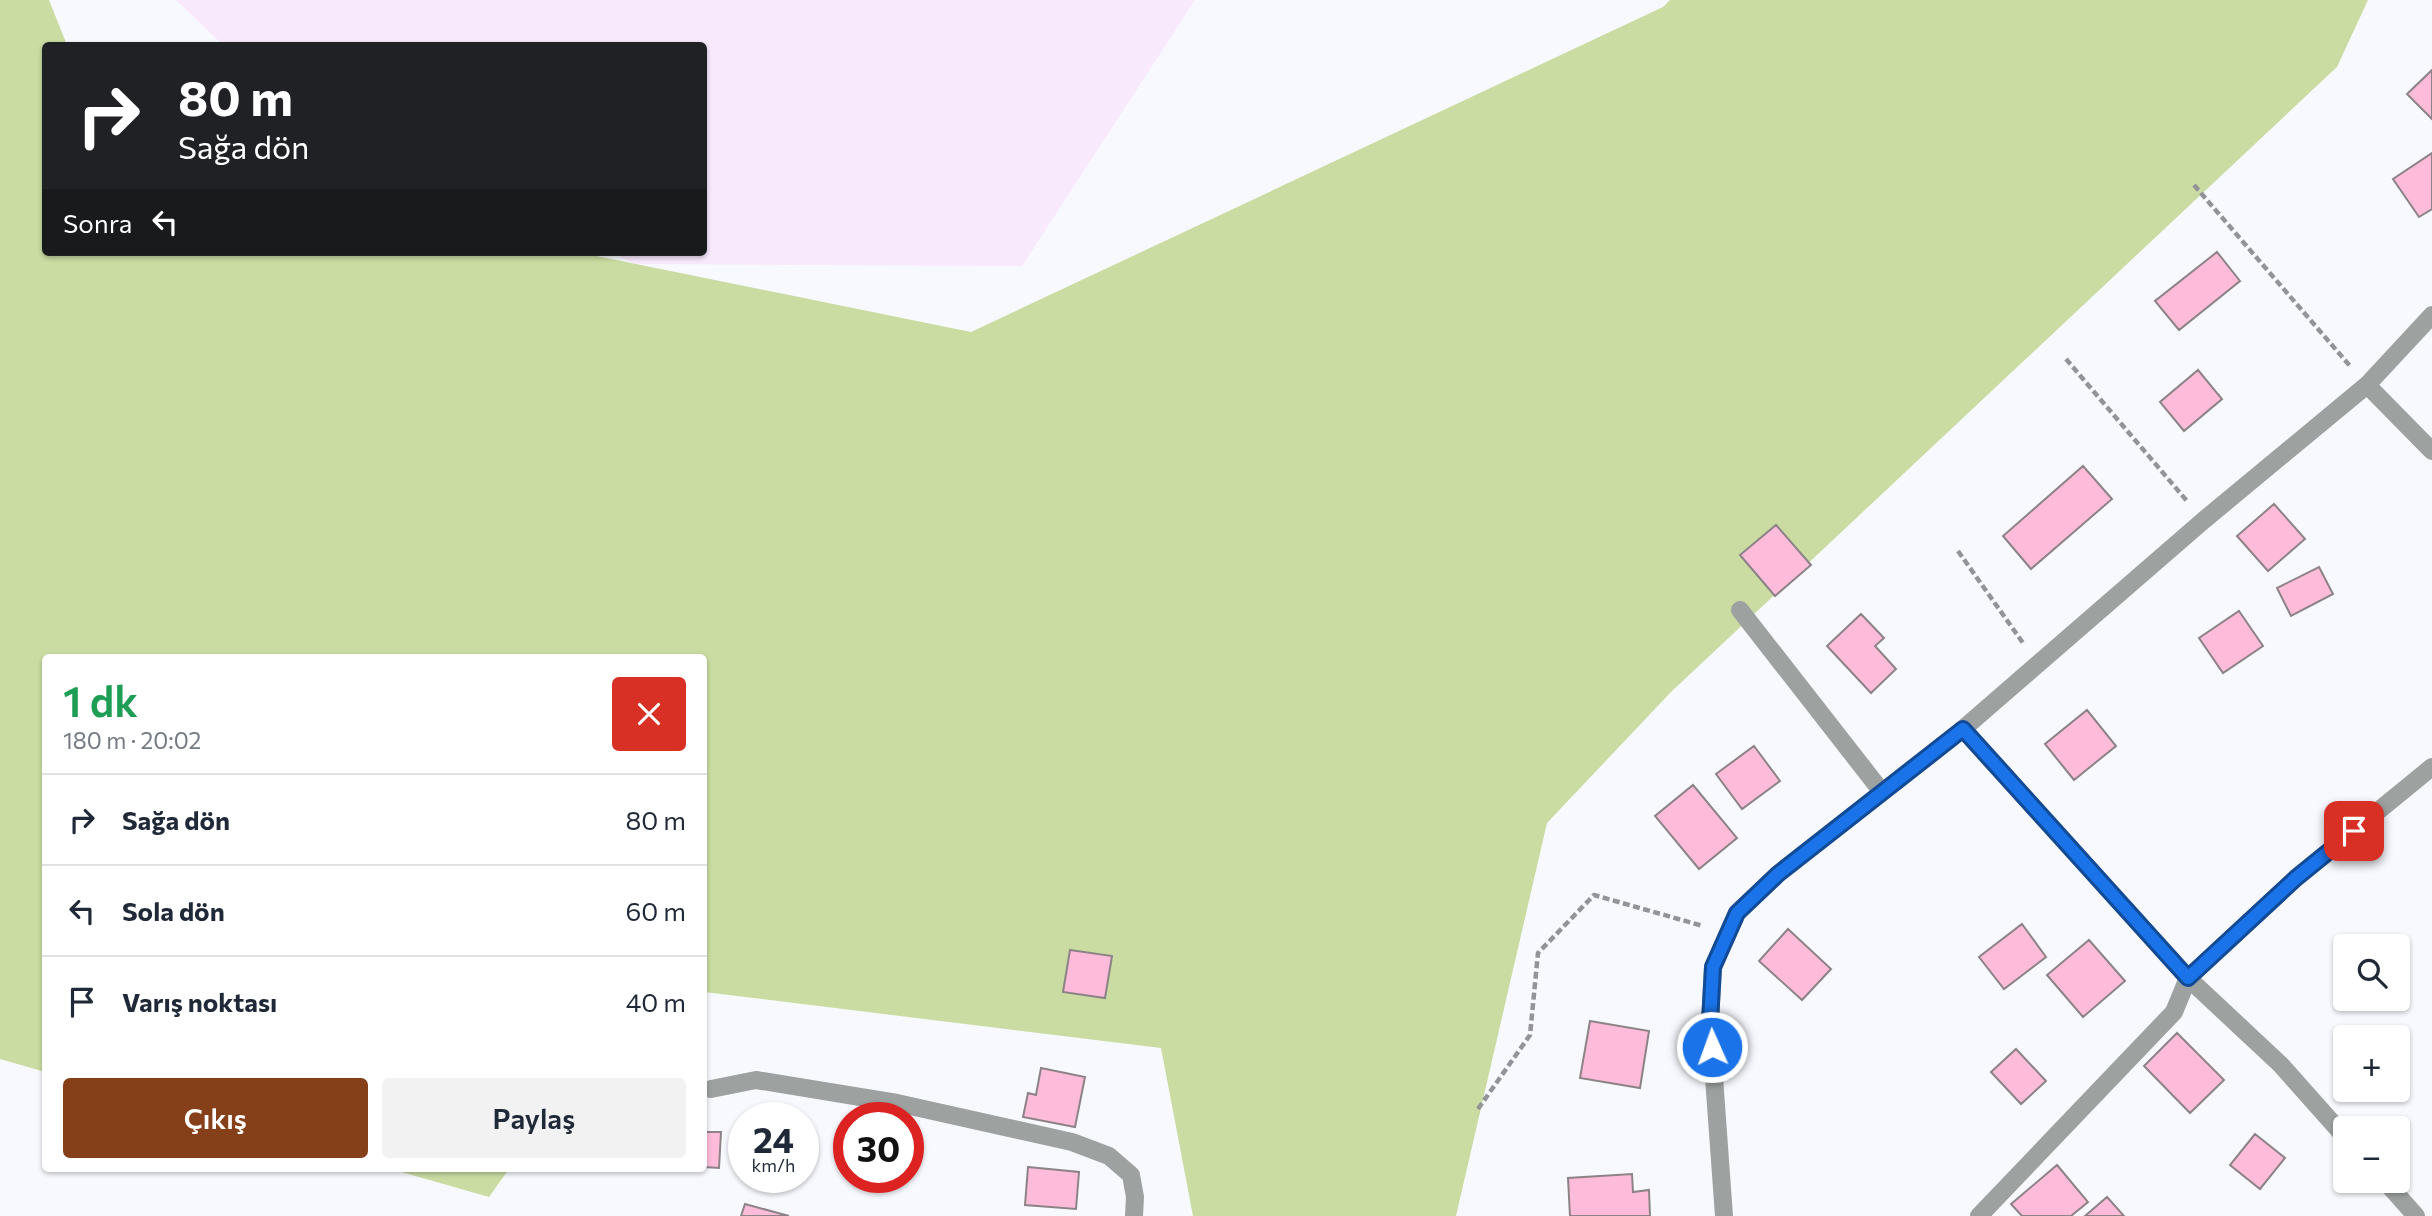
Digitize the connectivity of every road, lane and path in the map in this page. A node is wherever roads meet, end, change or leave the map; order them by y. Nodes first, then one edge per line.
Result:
1 (2193, 185) dead end
2 (2432, 314) edge
3 (2066, 359) dead end
4 (2367, 385) junction
5 (2432, 451) edge
6 (2204, 520) junction
7 (1958, 551) dead end
8 (1740, 610) dead end
9 (2038, 664) junction
10 (1963, 729) junction
11 (2432, 767) edge
12 (1882, 792) junction
13 (1727, 934) junction
14 (2188, 978) junction
15 (711, 1089) dead end
16 (1478, 1109) dead end
17 (2333, 1124) edge
18 (2396, 1193) edge
19 (1134, 1216) edge
20 (1724, 1216) edge
21 (1979, 1216) edge
22 (2416, 1216) edge

1 - 4 path
2 - 4 street
3 - 6 path
4 - 5 street
4 - 6 street
6 - 9 street
7 - 9 path
8 - 12 street
9 - 10 street
10 - 12 street
10 - 14 street
11 - 14 street
12 - 13 street
13 - 16 path
13 - 20 street
14 - 17 street
14 - 21 street
15 - 19 street
18 - 22 street

